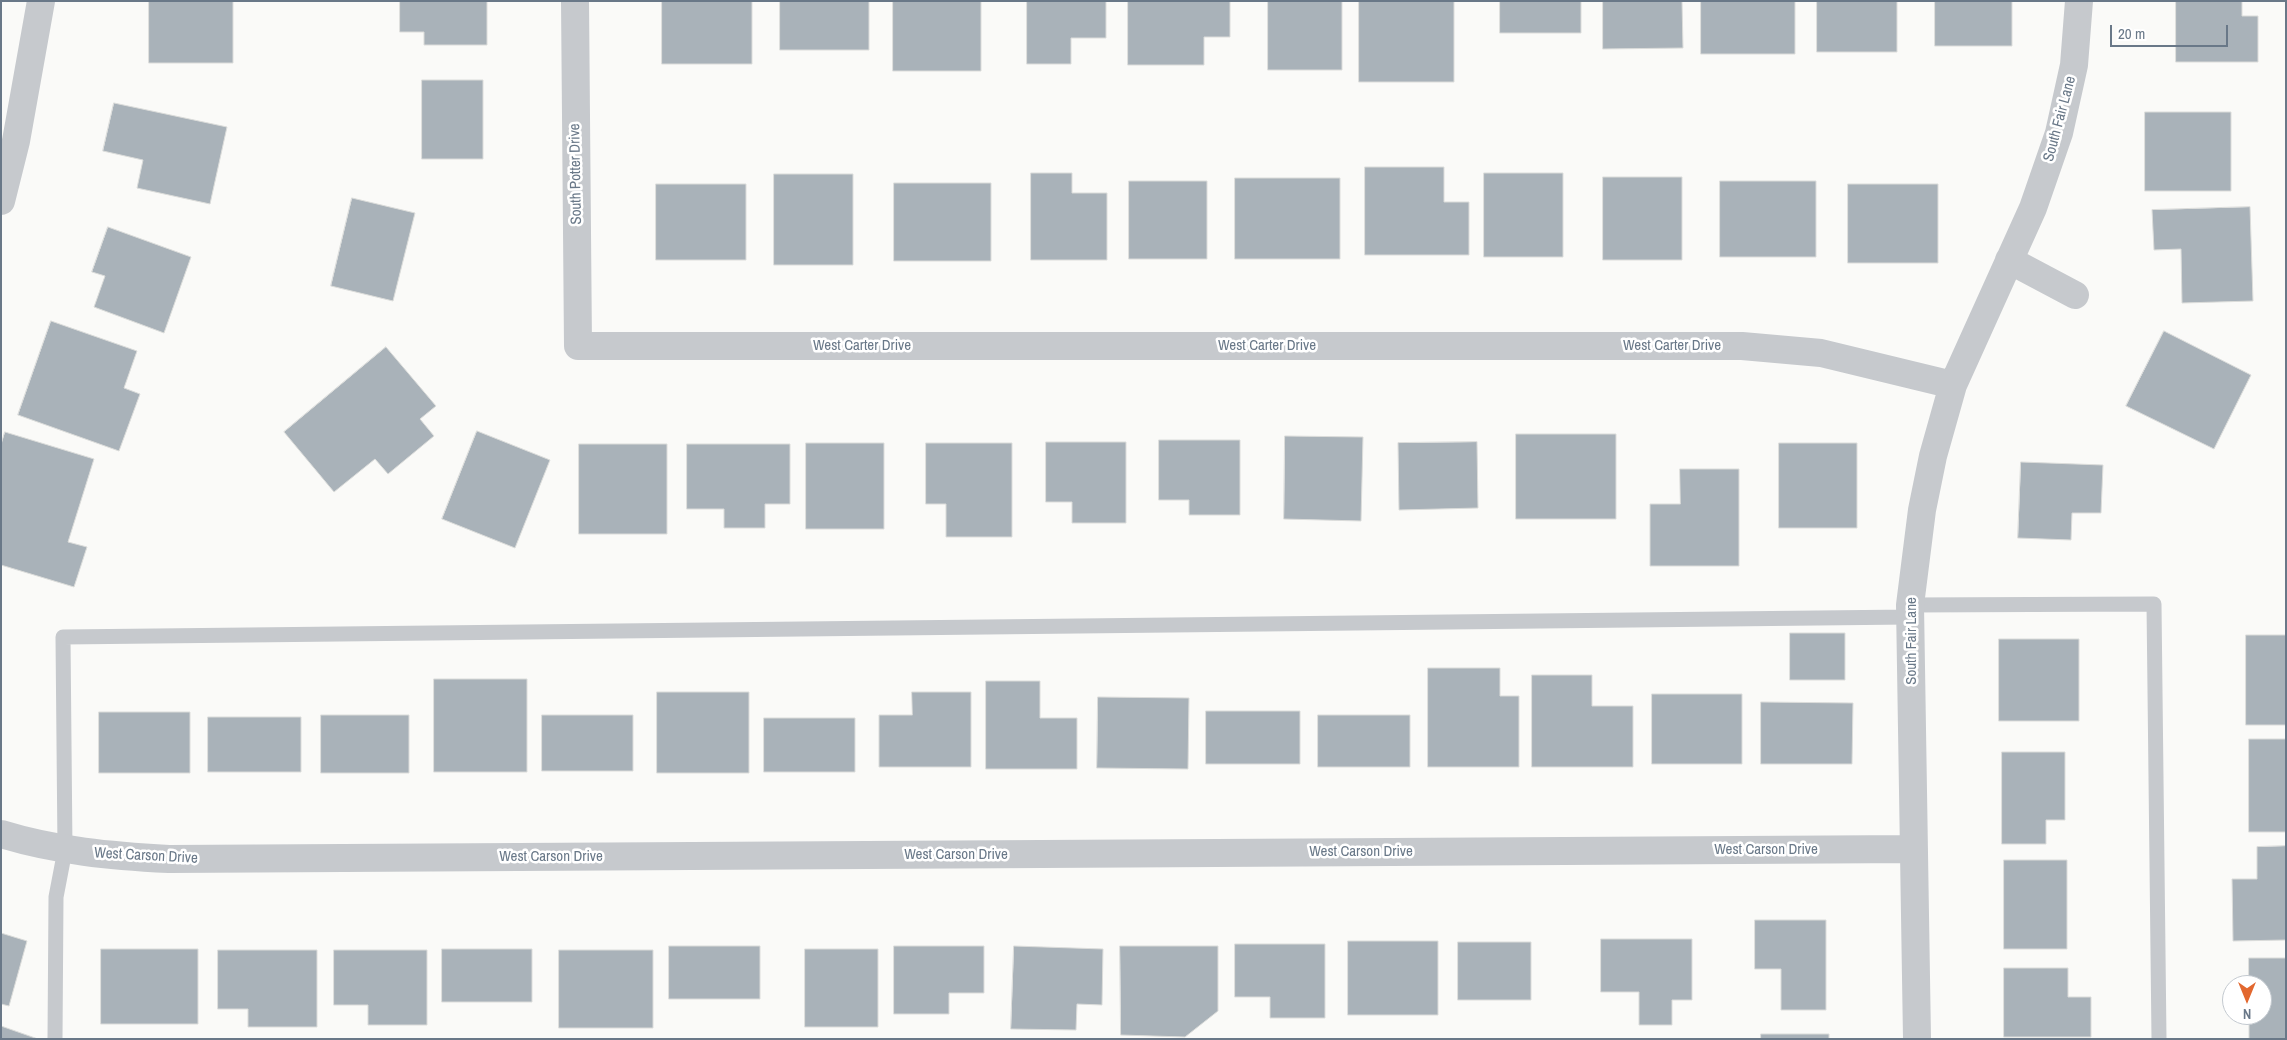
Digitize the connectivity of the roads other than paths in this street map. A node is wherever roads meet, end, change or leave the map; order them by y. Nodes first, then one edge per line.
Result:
1 (41, 1) edge
2 (575, 1) edge
3 (2079, 1) edge
4 (9, 139) edge
5 (1, 201) edge
6 (2009, 260) junction
7 (2075, 295) dead end
8 (578, 346) joint
9 (1953, 385) junction
10 (1910, 611) junction
11 (1, 834) edge
12 (1914, 849) junction
13 (65, 850) junction
14 (55, 1039) edge
15 (1916, 1039) edge
16 (2159, 1039) edge

1 - 4 street
2 - 8 street, South Potter Drive
3 - 6 street, South Fair Lane
4 - 5 street
6 - 7 street
6 - 9 street, South Fair Lane
8 - 9 street, West Carter Drive
9 - 10 street, South Fair Lane
10 - 12 street, South Fair Lane
10 - 13 lane
10 - 16 lane
11 - 13 street, West Carson Drive
12 - 13 street, West Carson Drive
12 - 15 street, South Fair Lane
13 - 14 lane

